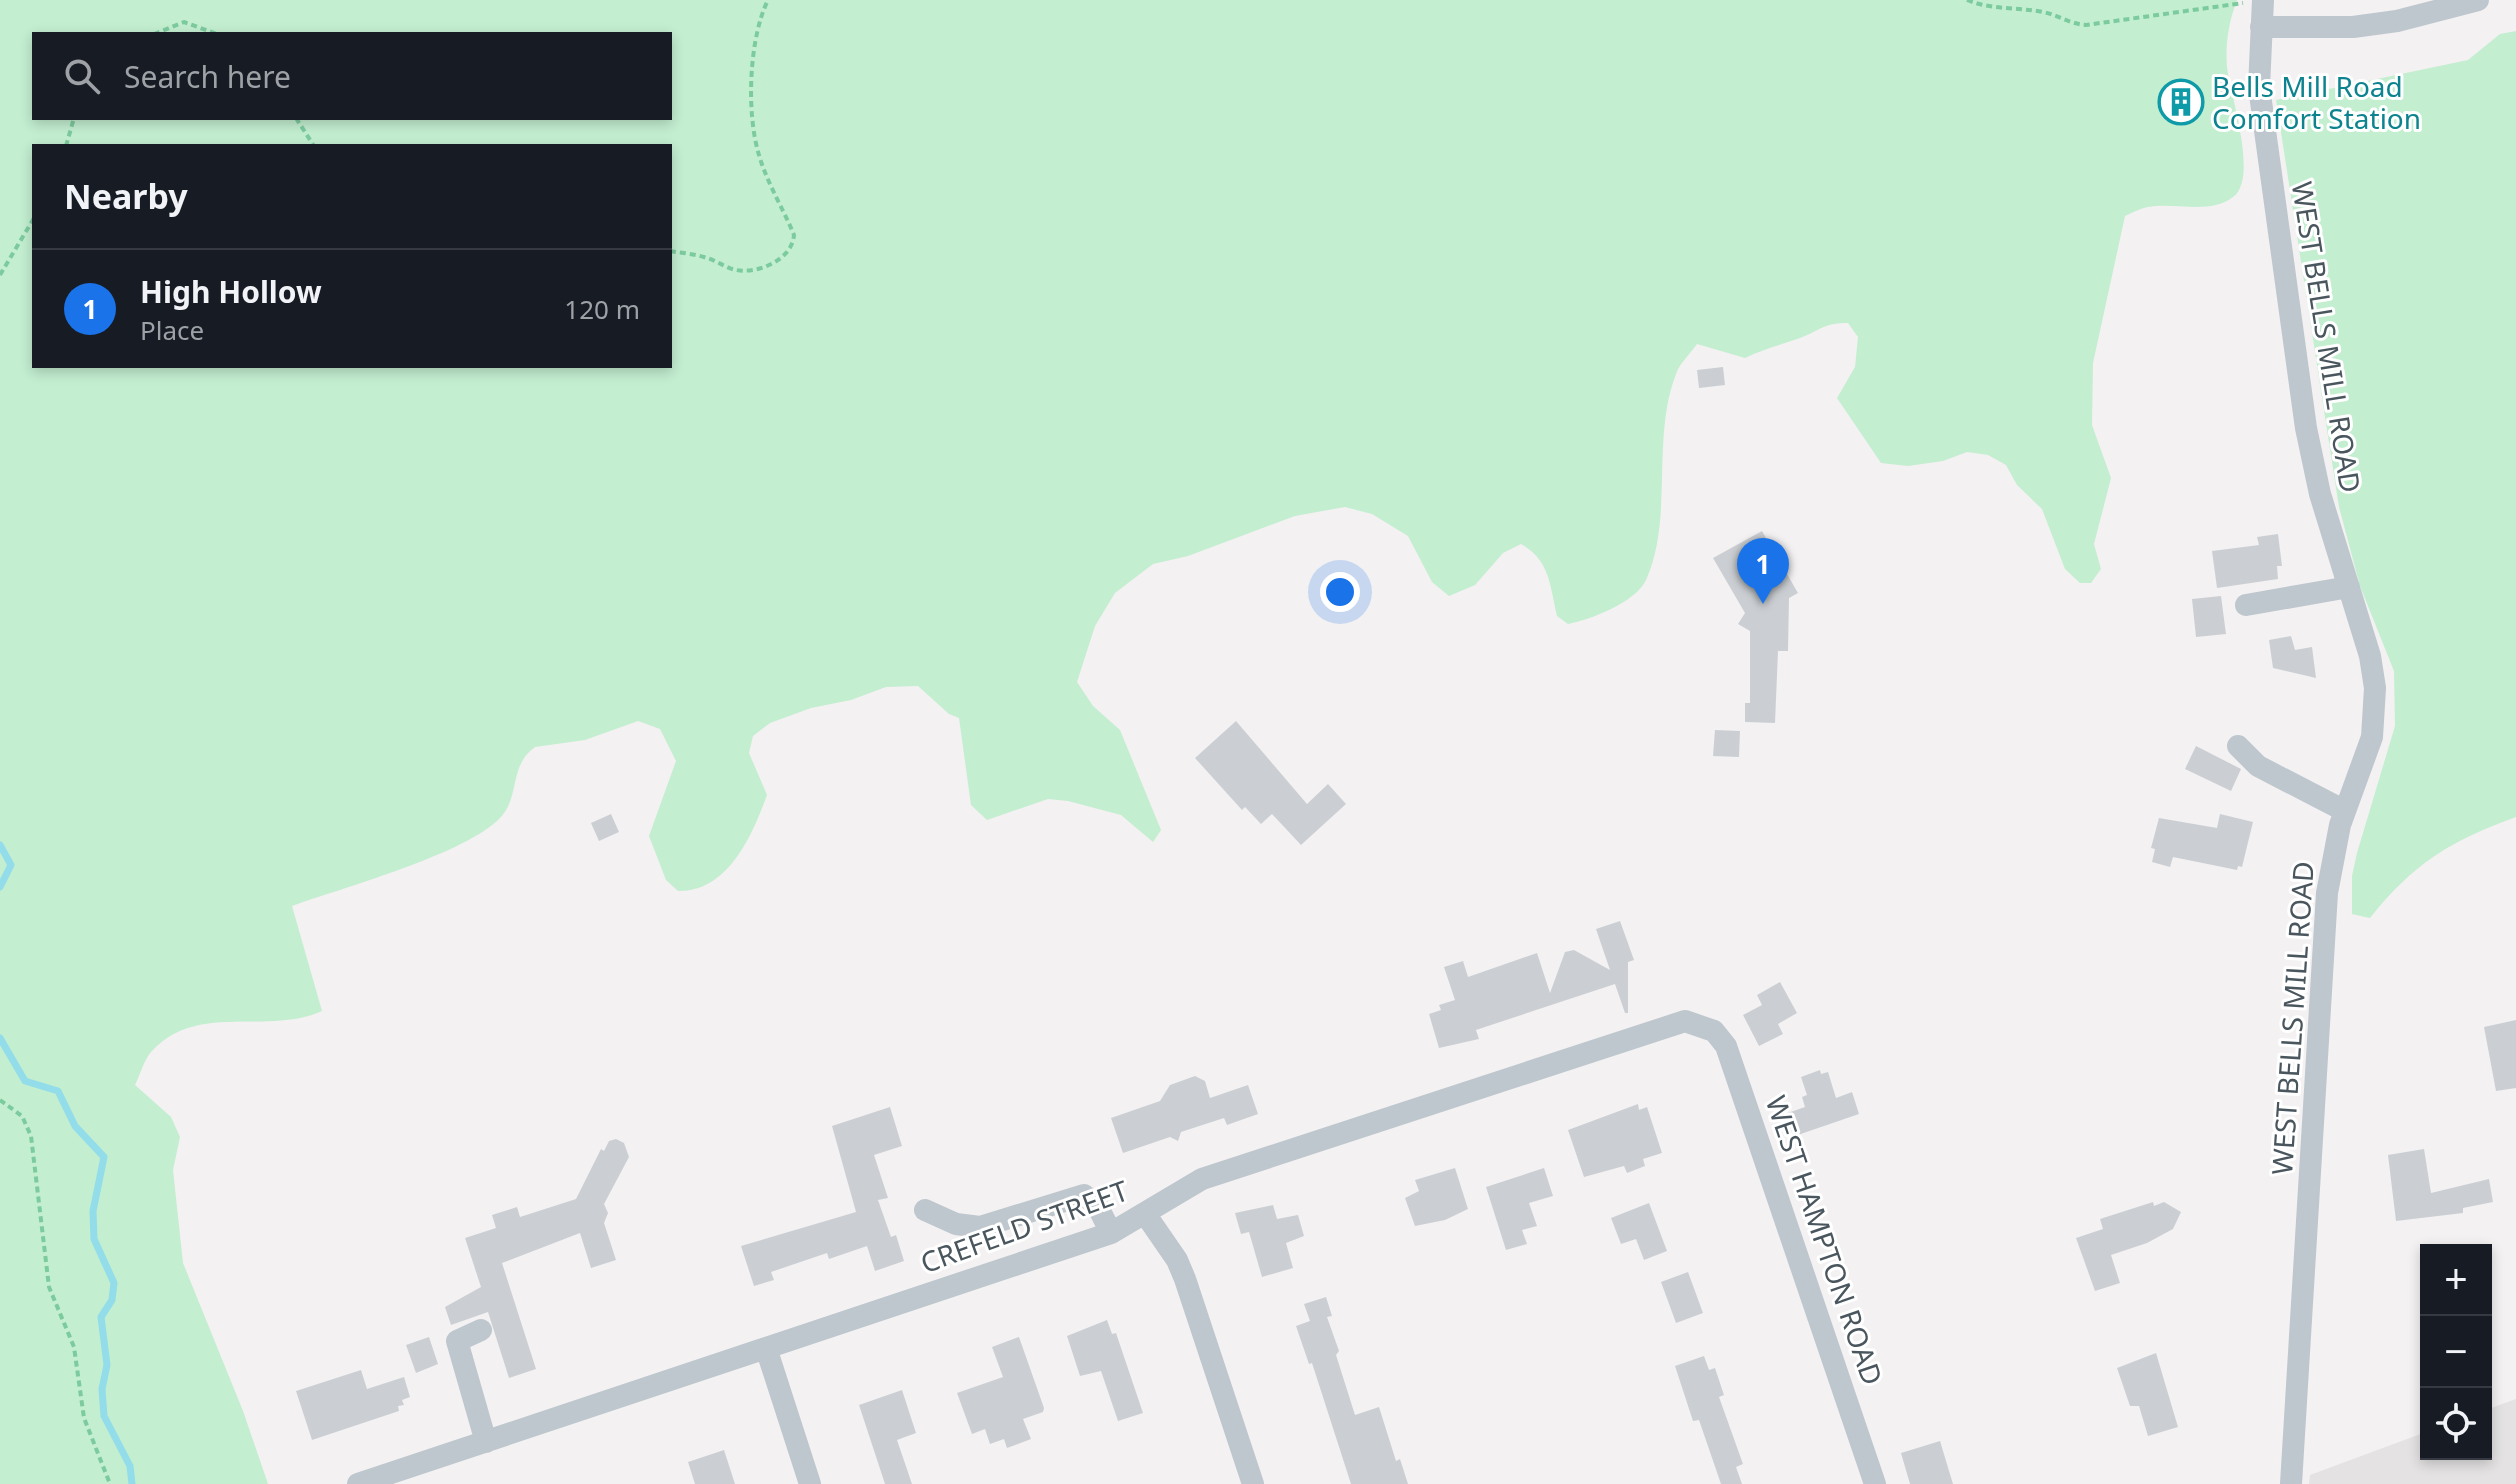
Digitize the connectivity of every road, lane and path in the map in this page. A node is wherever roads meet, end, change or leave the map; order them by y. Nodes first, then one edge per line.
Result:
1 (768, 0) edge
2 (1967, 0) edge
3 (2478, 0) edge
4 (2256, 2) edge
5 (2272, 28) junction
6 (159, 32) edge
7 (212, 32) edge
8 (73, 120) edge
9 (297, 120) edge
10 (67, 144) edge
11 (313, 144) edge
12 (32, 221) edge
13 (672, 251) edge
14 (0, 275) edge
15 (2349, 587) junction
16 (2246, 605) dead end
17 (2238, 746) dead end
18 (2345, 811) junction
19 (1704, 1025) joint
20 (0, 1100) edge
21 (925, 1210) dead end
22 (1146, 1215) junction
23 (1111, 1233) junction
24 (481, 1330) dead end
25 (766, 1348) junction
26 (486, 1442) junction
27 (110, 1484) edge
28 (358, 1484) edge
29 (810, 1484) edge
30 (1253, 1484) edge
31 (1875, 1484) edge
32 (2291, 1484) edge

1 - 13 path
2 - 4 path
3 - 5 street
4 - 5 street, WEST BELLS MILL ROAD
5 - 15 street, WEST BELLS MILL ROAD
6 - 7 path
8 - 10 path
9 - 11 path
12 - 14 path
15 - 16 street
15 - 18 street, WEST BELLS MILL ROAD
17 - 18 street
18 - 32 street, WEST BELLS MILL ROAD
19 - 22 street, CREFELD STREET
19 - 31 street, WEST HAMPTON ROAD
20 - 27 path
21 - 23 street
22 - 23 street, CREFELD STREET
22 - 30 street
23 - 25 street, CREFELD STREET
24 - 26 street
25 - 26 street, CREFELD STREET
25 - 29 street
26 - 28 street, CREFELD STREET

